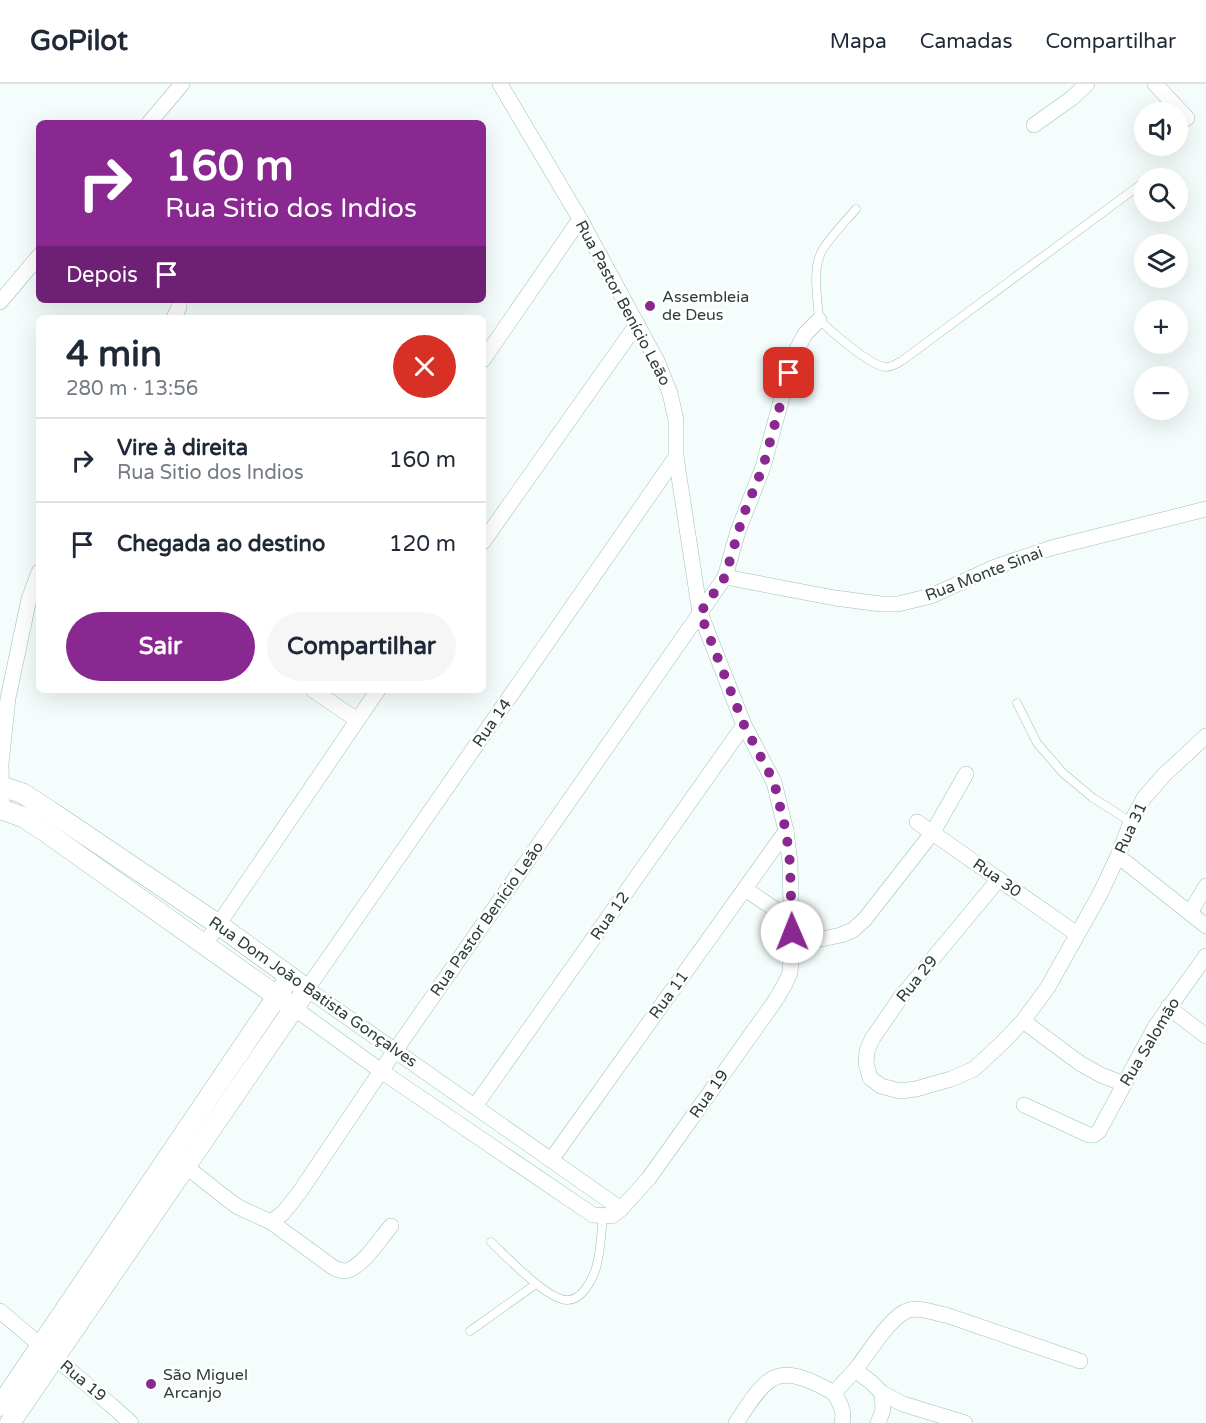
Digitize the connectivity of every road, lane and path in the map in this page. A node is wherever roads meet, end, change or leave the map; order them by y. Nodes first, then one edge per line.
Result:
1 (182, 84) edge
2 (500, 84) edge
3 (1088, 84) edge
4 (1155, 84) edge
5 (1172, 102) edge
6 (152, 120) edge
7 (1034, 125) dead end
8 (1134, 189) edge
9 (856, 209) dead end
10 (580, 219) junction
11 (36, 260) edge
12 (0, 302) edge
13 (819, 320) junction
14 (637, 324) junction
15 (486, 356) edge
16 (676, 457) junction
17 (1206, 510) edge
18 (486, 538) edge
19 (725, 577) junction
20 (36, 580) edge
21 (700, 613) junction
22 (316, 693) edge
23 (376, 693) edge
24 (1017, 703) dead end
25 (357, 720) junction
26 (744, 725) junction
27 (1206, 736) edge
28 (966, 774) dead end
29 (1, 786) edge
30 (1, 809) edge
31 (918, 822) dead end
32 (1131, 822) junction
33 (786, 831) junction
34 (933, 832) junction
35 (1118, 856) junction
36 (999, 879) junction
37 (1206, 886) edge
38 (745, 889) junction
39 (1190, 913) junction
40 (791, 920) junction
41 (219, 925) junction
42 (1206, 926) edge
43 (1077, 934) junction
44 (205, 945) junction
45 (792, 945) junction
46 (1206, 956) edge
47 (791, 963) joint
48 (290, 977) junction
49 (307, 989) junction
50 (278, 997) junction
51 (1168, 1007) junction
52 (294, 1008) junction
53 (1023, 1021) junction
54 (1206, 1036) edge
55 (396, 1051) junction
56 (974, 1069) joint
57 (381, 1071) junction
58 (1124, 1084) junction
59 (1024, 1105) dead end
60 (475, 1106) junction
61 (179, 1160) junction
62 (551, 1160) junction
63 (612, 1214) junction
64 (271, 1222) junction
65 (391, 1226) dead end
66 (491, 1242) dead end
67 (536, 1284) junction
68 (0, 1311) edge
69 (470, 1330) dead end
70 (49, 1352) junction
71 (1080, 1361) dead end
72 (855, 1370) junction
73 (834, 1393) junction
74 (882, 1393) junction
75 (0, 1406) edge
76 (10, 1423) edge
77 (131, 1423) edge
78 (736, 1423) edge
79 (842, 1423) edge
80 (878, 1423) edge
81 (965, 1423) edge

1 - 6 street
2 - 10 street, Rua Pastor Benício Leão
3 - 7 street
4 - 5 street
8 - 13 lane
9 - 13 lane
10 - 14 street, Rua Pastor Benício Leão
10 - 15 street
11 - 12 street
13 - 19 street
14 - 16 street, Rua Pastor Benício Leão
14 - 18 street
16 - 21 street, Rua Pastor Benício Leão
16 - 49 street, Rua 14
17 - 19 street, Rua Monte Sinai
19 - 21 street
20 - 29 street
21 - 26 street, Rua Pastor Benício Leão
21 - 55 street, Rua Pastor Benício Leão
22 - 25 street
23 - 25 street
24 - 32 lane
25 - 41 street
26 - 33 street, Rua Pastor Benício Leão
26 - 60 street, Rua 12
27 - 32 street, Rua 31
28 - 34 street
29 - 30 street
29 - 41 street, Rua Dom João Batista Gonçalves
30 - 44 street, Rua Dom João Batista Gonçalves
31 - 34 street, Rua 30
32 - 35 street, Rua 31
33 - 38 street, Rua 11
33 - 40 street, Rua Pastor Benício Leão
34 - 36 street, Rua 30
34 - 45 street
35 - 39 street
35 - 43 street, Rua 31
36 - 43 street, Rua 30
36 - 56 street, Rua 29
37 - 39 street
38 - 40 street
38 - 62 street, Rua 11
39 - 42 street
40 - 45 street, Rua Pastor Benício Leão
41 - 44 street
41 - 48 street, Rua Dom João Batista Gonçalves
43 - 53 street, Rua 31
44 - 50 street, Rua Dom João Batista Gonçalves
45 - 47 street, Rua Pastor Benício Leão
46 - 51 street, Rua Salomão
47 - 63 street, Rua 19
48 - 49 street, Rua Dom João Batista Gonçalves
48 - 50 street
49 - 52 street
49 - 55 street, Rua Dom João Batista Gonçalves
50 - 52 street, Rua Dom João Batista Gonçalves
50 - 61 street
51 - 54 street
51 - 58 street, Rua Salomão
52 - 57 street, Rua Dom João Batista Gonçalves
52 - 61 street
53 - 56 street, Rua 31
53 - 58 street
55 - 57 street, Rua Pastor Benício Leão
55 - 60 street, Rua Dom João Batista Gonçalves
57 - 63 street, Rua Dom João Batista Gonçalves
57 - 64 street, Rua Pastor Benício Leão
58 - 59 street, Rua Salomão
60 - 62 street, Rua Dom João Batista Gonçalves
61 - 64 street
61 - 70 street
62 - 63 street, Rua Dom João Batista Gonçalves
63 - 67 lane
64 - 65 street
66 - 67 lane
67 - 69 lane
68 - 70 street, Rua 19
70 - 75 street
70 - 76 street
70 - 77 street, Rua 19
71 - 72 street
72 - 73 street
72 - 74 street
73 - 78 street
73 - 79 street
74 - 80 street
74 - 81 street

